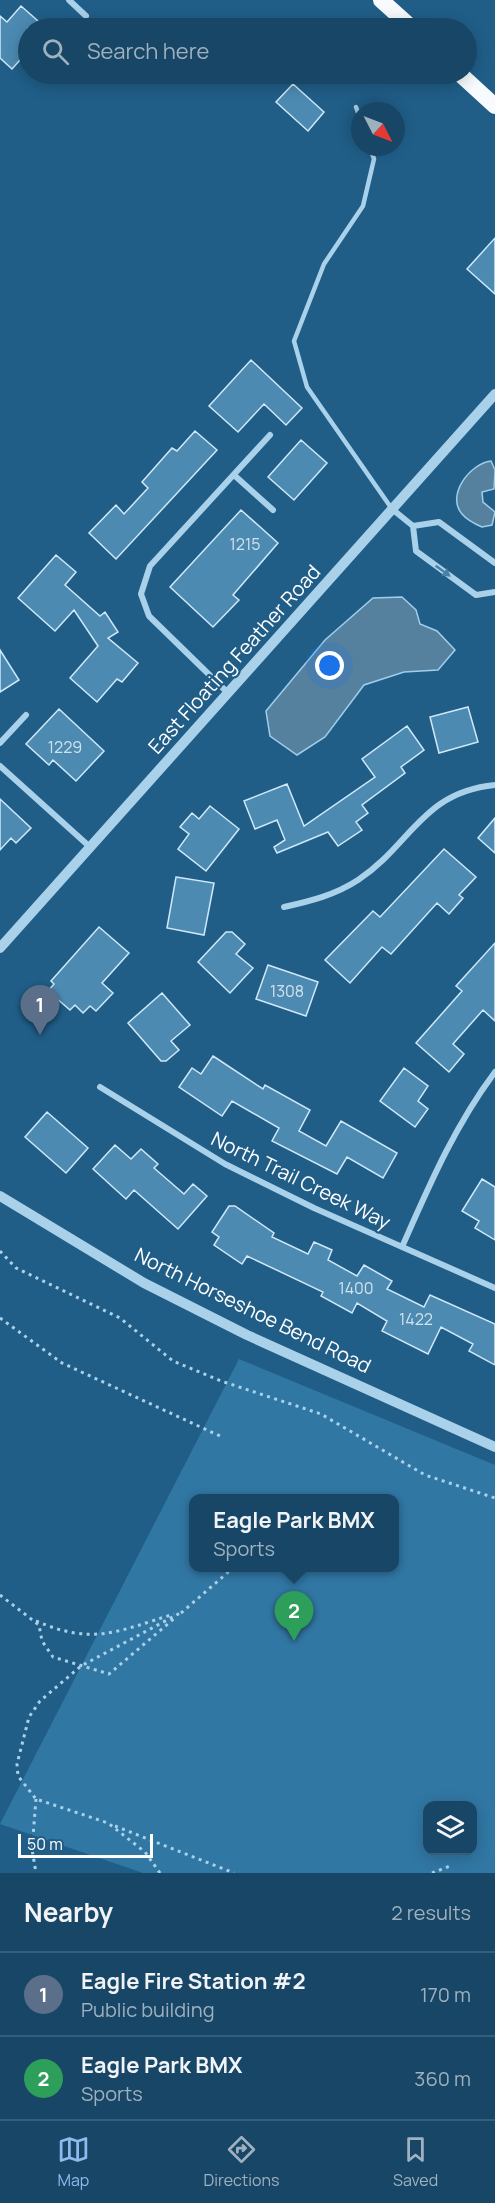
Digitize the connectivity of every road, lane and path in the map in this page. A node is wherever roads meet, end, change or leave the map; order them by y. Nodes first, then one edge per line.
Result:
1 (69, 0) edge
2 (381, 0) edge
3 (86, 16) dead end
4 (401, 18) edge
5 (471, 84) edge
6 (495, 106) edge
7 (373, 156) edge
8 (495, 394) edge
9 (270, 435) dead end
10 (234, 475) junction
11 (392, 509) junction
12 (273, 510) dead end
13 (413, 526) junction
14 (495, 564) edge
15 (495, 592) edge
16 (228, 693) junction
17 (26, 715) dead end
18 (0, 743) edge
19 (0, 766) edge
20 (495, 785) edge
21 (90, 847) junction
22 (284, 907) dead end
23 (0, 948) edge
24 (495, 1072) edge
25 (100, 1087) dead end
26 (0, 1196) edge
27 (402, 1247) junction
28 (0, 1251) edge
29 (495, 1288) edge
30 (0, 1318) edge
31 (220, 1436) dead end
32 (495, 1447) edge
33 (495, 1498) edge
34 (227, 1572) edge
35 (0, 1595) edge
36 (182, 1612) junction
37 (35, 1621) junction
38 (81, 1666) junction
39 (36, 1799) junction
40 (108, 1823) junction
41 (450, 1866) dead end
42 (36, 1873) edge
43 (160, 1873) edge
44 (234, 1873) edge
45 (432, 1873) edge

1 - 3 street
2 - 4 highway
5 - 6 highway
7 - 11 lane
8 - 11 street, East Floating Feather Road
9 - 10 street
10 - 12 street
10 - 16 street
11 - 13 street
11 - 16 street, East Floating Feather Road
13 - 14 street
13 -> 15 street
16 - 21 street, East Floating Feather Road
17 - 18 street
19 - 21 street
20 - 22 street
21 - 23 street, East Floating Feather Road
24 - 27 street
25 - 27 street, North Trail Creek Way
26 - 32 street, North Horseshoe Bend Road
27 - 29 street, North Trail Creek Way
28 - 33 path
30 - 31 path
34 - 36 path
35 - 37 path
36 - 37 path
36 - 38 path
36 - 38 path
37 - 38 path
38 - 39 path
39 - 40 path
39 - 42 path
40 - 43 path
40 - 44 path
41 - 45 path

